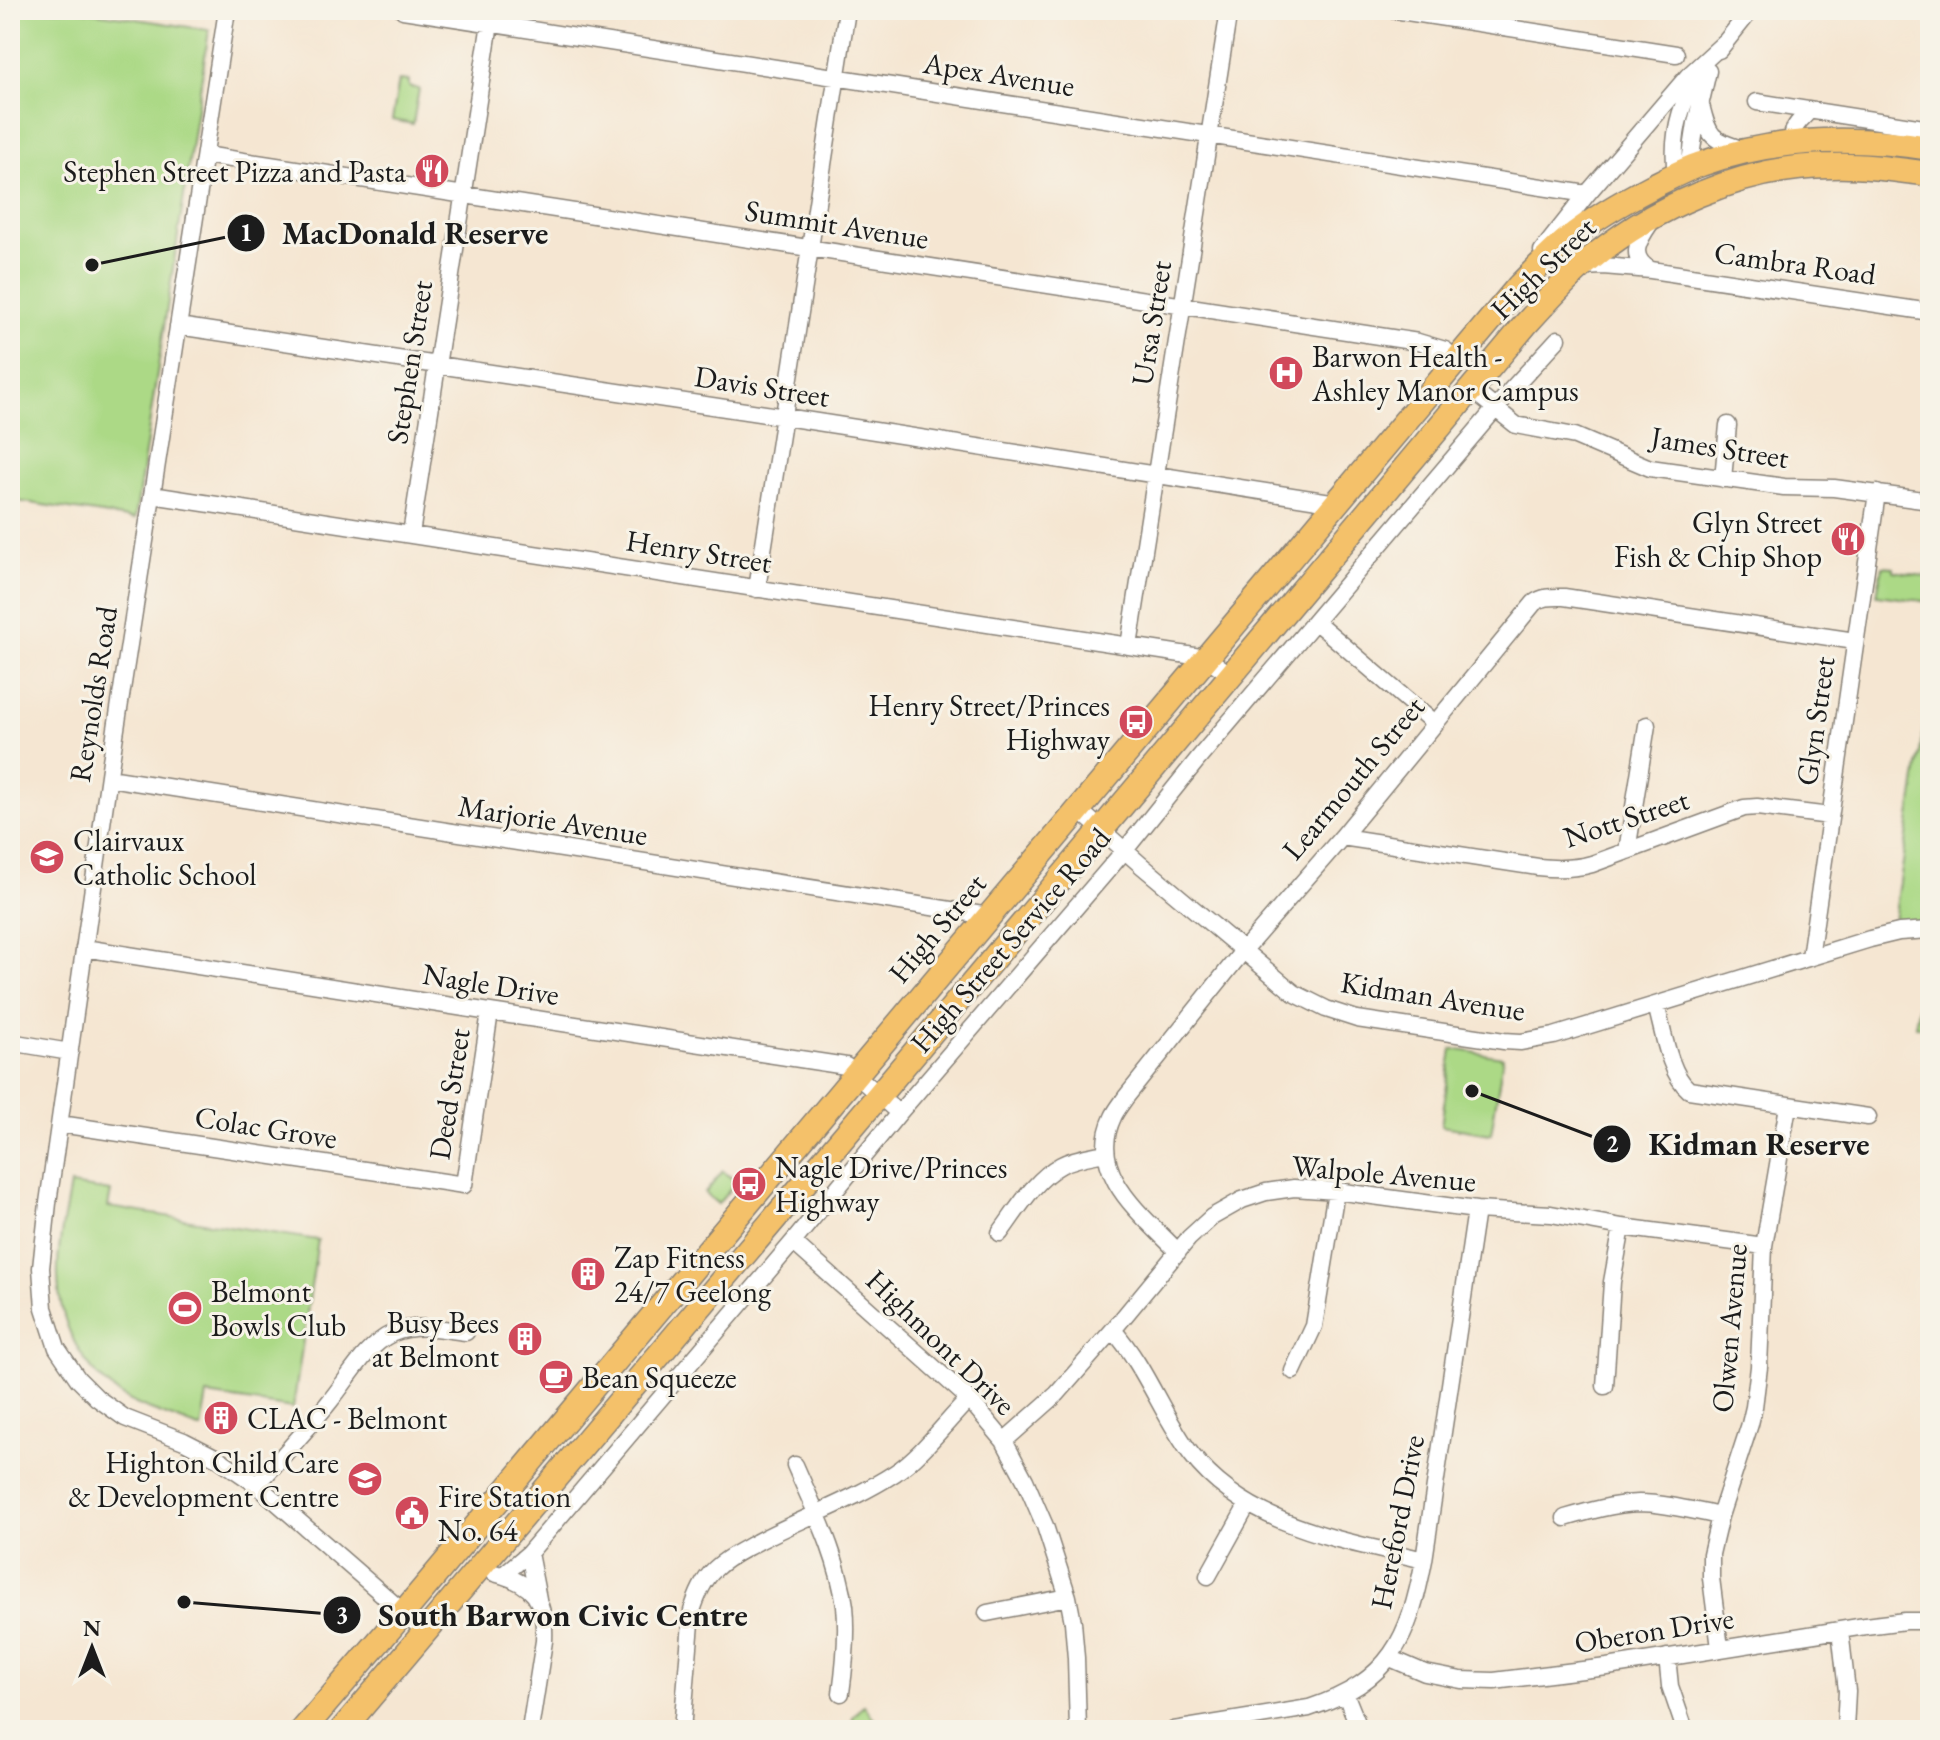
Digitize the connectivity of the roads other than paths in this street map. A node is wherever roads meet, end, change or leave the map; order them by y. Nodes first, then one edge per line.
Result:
1 (227, 10) edge
2 (403, 10) edge
3 (847, 10) edge
4 (1229, 10) edge
5 (1394, 10) edge
6 (1751, 10) edge
7 (491, 16) edge
8 (1720, 48) junction
9 (1676, 54) dead end
10 (837, 77) junction
11 (1757, 102) dead end
12 (1700, 103) junction
13 (1809, 111) junction
14 (1930, 129) edge
15 (1209, 135) junction
16 (1794, 142) junction
17 (1930, 148) edge
18 (1746, 151) junction
19 (205, 155) junction
20 (1822, 166) junction
21 (1682, 172) junction
22 (1930, 174) edge
23 (464, 194) junction
24 (1587, 194) junction
25 (1681, 202) junction
26 (1656, 215) junction
27 (810, 248) junction
28 (1581, 267) junction
29 (1651, 270) junction
30 (1519, 286) junction
31 (1182, 305) junction
32 (1930, 312) edge
33 (178, 326) junction
34 (1558, 339) dead end
35 (1457, 361) junction
36 (437, 366) junction
37 (1474, 386) junction
38 (1496, 409) junction
39 (785, 417) junction
40 (1728, 425) dead end
41 (1156, 476) junction
42 (1723, 479) junction
43 (1877, 493) junction
44 (152, 495) junction
45 (1930, 501) edge
46 (1337, 503) junction
47 (411, 534) junction
48 (757, 589) junction
49 (1316, 622) junction
50 (1855, 641) junction
51 (1129, 646) junction
52 (1207, 658) junction
53 (1231, 675) junction
54 (1435, 724) junction
55 (1647, 725) dead end
56 (109, 778) junction
57 (1079, 810) junction
58 (1830, 816) junction
59 (1102, 830) junction
60 (1342, 837) junction
61 (1125, 850) junction
62 (1627, 851) junction
63 (989, 916) junction
64 (1930, 930) edge
65 (84, 948) junction
66 (1243, 951) junction
67 (1810, 957) junction
68 (1656, 1005) junction
69 (490, 1012) junction
70 (10, 1042) edge
71 (70, 1052) junction
72 (856, 1074) junction
73 (879, 1095) junction
74 (1788, 1106) junction
75 (899, 1113) junction
76 (1868, 1117) dead end
77 (60, 1124) junction
78 (1105, 1153) junction
79 (464, 1185) joint
80 (1336, 1191) junction
81 (1476, 1210) junction
82 (1622, 1227) junction
83 (1000, 1233) dead end
84 (793, 1242) junction
85 (1764, 1246) junction
86 (1178, 1252) junction
87 (1113, 1330) junction
88 (466, 1332) dead end
89 (1293, 1371) dead end
90 (1605, 1386) dead end
91 (969, 1399) junction
92 (1004, 1441) junction
93 (795, 1465) dead end
94 (257, 1485) junction
95 (1248, 1504) junction
96 (816, 1513) junction
97 (1720, 1516) junction
98 (1565, 1518) dead end
99 (529, 1553) junction
100 (1424, 1560) junction
101 (475, 1574) junction
102 (503, 1575) junction
103 (1208, 1576) dead end
104 (1068, 1597) junction
105 (538, 1599) junction
106 (404, 1612) junction
107 (987, 1613) dead end
108 (1930, 1621) edge
109 (1840, 1630) junction
110 (426, 1632) junction
111 (1720, 1648) junction
112 (1667, 1657) junction
113 (1390, 1658) junction
114 (841, 1693) dead end
115 (1345, 1693) junction
116 (303, 1730) edge
117 (342, 1730) edge
118 (530, 1730) edge
119 (682, 1730) edge
120 (1078, 1730) edge
121 (1174, 1730) edge
122 (1360, 1730) edge
123 (1685, 1730) edge
124 (1845, 1730) edge

1 - 19 street, Reynolds Road
2 - 7 street, Apex Avenue
3 - 10 street
4 - 15 street, Ursa Street
5 - 9 street
6 - 8 street, High Street
7 - 10 street, Apex Avenue
7 - 23 street, Stephen Street
8 - 12 street, High Street
8 - 21 street, High Street
8 - 24 street, High Street
10 - 15 street, Apex Avenue
10 - 27 street
11 - 13 street
12 - 18 street
12 - 21 street, High Street
13 - 14 street
13 - 16 street
15 - 24 street, Apex Avenue
15 - 31 street, Ursa Street
16 - 17 highway
16 - 18 highway
16 - 20 highway
18 - 21 highway
19 - 23 street, Summit Avenue
19 - 33 street, Reynolds Road
20 - 22 highway, High Street
20 - 25 highway, High Street
21 - 25 highway
21 - 30 highway, High Street
23 - 27 street, Summit Avenue
23 - 36 street, Stephen Street
24 - 30 street, High Street
25 - 26 highway, High Street
26 - 28 highway, High Street
26 - 29 street
27 - 31 street, Summit Avenue
27 - 39 street
28 - 29 street, Cambra Road
28 - 37 highway, High Street
29 - 32 street, Cambra Road
30 - 35 highway, High Street
31 - 35 street, Summit Avenue
31 - 41 street, Ursa Street
33 - 36 street, Davis Street
33 - 44 street, Reynolds Road
34 - 38 street, High Street Service Road
35 - 37 highway
35 - 46 highway, High Street
36 - 39 street, Davis Street
36 - 47 street, Stephen Street
37 - 38 street, James Street
37 - 53 highway, High Street
38 - 42 street, James Street
38 - 49 street, High Street Service Road
39 - 41 street, Davis Street
39 - 48 street
40 - 42 street
41 - 46 street, Davis Street
41 - 51 street, Ursa Street
42 - 43 street, James Street
43 - 45 street, James Street
43 - 50 street, Glyn Street
44 - 47 street, Henry Street
44 - 56 street, Reynolds Road
46 - 52 highway, High Street
47 - 48 street, Henry Street
48 - 51 street, Henry Street
49 - 54 street
49 - 61 street, High Street Service Road
50 - 54 street, Learmouth Street
50 - 58 street, Glyn Street
51 - 52 street, Henry Street
52 - 53 street, Henry Street
52 - 57 highway, High Street
53 - 59 highway, High Street
54 - 60 street, Learmouth Street
55 - 62 street
56 - 63 street, Marjorie Avenue
56 - 65 street, Reynolds Road
57 - 59 street, Kidman Avenue
57 - 63 highway, High Street
58 - 62 street, Nott Street
58 - 67 street, Glyn Street
59 - 61 street, Kidman Avenue
59 - 73 highway, High Street
60 - 62 street, Nott Street
60 - 66 street, Learmouth Street
61 - 66 street, Kidman Avenue
61 - 75 street, High Street Service Road
63 - 72 highway, High Street
64 - 67 street, Kidman Avenue
65 - 69 street, Nagle Drive
65 - 71 street, Reynolds Road
66 - 68 street, Kidman Avenue
66 - 78 street, Learmouth Street
67 - 68 street, Kidman Avenue
68 - 74 street
69 - 72 street, Nagle Drive
69 - 79 street, Deed Street
70 - 71 street
71 - 77 street, Reynolds Road
72 - 73 street, Nagle Drive
72 - 106 highway, High Street
73 - 75 street
73 - 101 highway, High Street
74 - 76 street
74 - 85 street, Olwen Avenue
75 - 84 street, High Street Service Road
77 - 79 street, Colac Grove
77 - 94 street, Reynolds Road
78 - 83 street
78 - 86 street
80 - 81 street, Walpole Avenue
80 - 86 street, Walpole Avenue
80 - 89 street
81 - 82 street, Walpole Avenue
81 - 100 street, Hereford Drive
82 - 85 street, Walpole Avenue
82 - 90 street
84 - 91 street, Highmont Drive
84 - 99 street, High Street Service Road
85 - 97 street, Olwen Avenue
86 - 87 street, Walpole Avenue
87 - 92 street, Walpole Avenue
87 - 95 street
88 - 94 street
91 - 92 street, Highmont Drive
91 - 96 street
92 - 104 street, Highmont Drive
93 - 96 street
94 - 106 street, Reynolds Road
95 - 100 street
95 - 103 street
96 - 114 street
96 - 119 street
97 - 98 street
97 - 111 street, Olwen Avenue
99 - 102 street, High Street Service Road
99 - 105 street
100 - 113 street, Hereford Drive
101 - 102 street
101 - 110 highway, High Street
102 - 105 street
104 - 107 street
104 - 120 street, Highmont Drive
105 - 118 street
106 - 110 street, Reynolds Road
106 - 116 highway, High Street
108 - 109 street, Oberon Drive
109 - 111 street, Oberon Drive
109 - 124 street
110 - 117 highway, High Street
111 - 112 street, Oberon Drive
112 - 113 street, Oberon Drive
112 - 123 street
113 - 115 street, Hereford Drive
115 - 121 street, Hereford Drive
115 - 122 street

